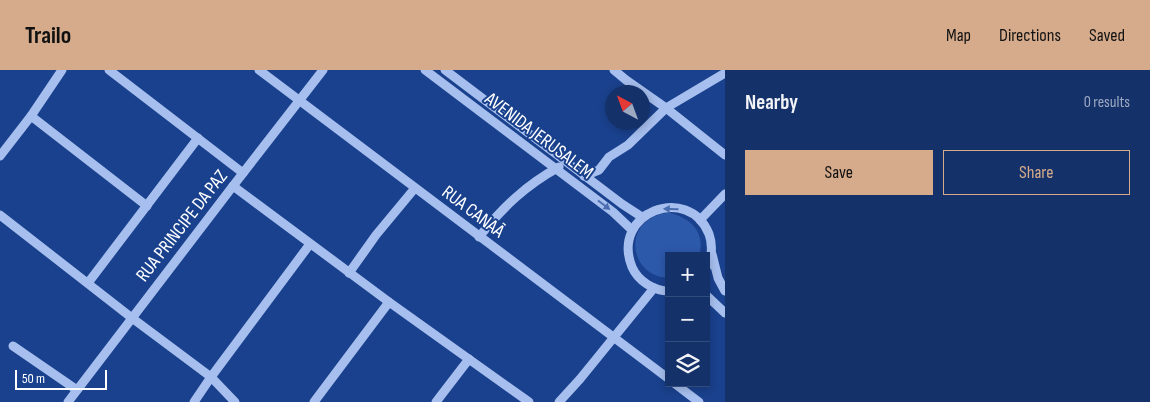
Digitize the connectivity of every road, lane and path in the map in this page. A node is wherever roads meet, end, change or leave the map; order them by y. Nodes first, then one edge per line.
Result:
1 (62, 70) edge
2 (109, 70) edge
3 (259, 70) edge
4 (323, 70) edge
5 (425, 70) edge
6 (445, 70) edge
7 (614, 70) edge
8 (725, 73) edge
9 (467, 87) junction
10 (460, 96) junction
11 (300, 101) junction
12 (666, 108) junction
13 (31, 116) junction
14 (198, 138) junction
15 (0, 156) edge
16 (725, 156) edge
17 (567, 163) junction
18 (556, 169) junction
19 (244, 173) junction
20 (584, 176) junction
21 (233, 186) junction
22 (415, 188) junction
23 (725, 194) edge
24 (147, 206) junction
25 (0, 215) edge
26 (642, 217) junction
27 (700, 220) junction
28 (632, 230) junction
29 (479, 237) junction
30 (310, 244) junction
31 (711, 250) junction
32 (710, 256) edge
33 (348, 273) junction
34 (88, 283) junction
35 (654, 288) junction
36 (665, 290) edge
37 (725, 291) edge
38 (707, 297) edge
39 (388, 302) junction
40 (725, 313) edge
41 (132, 318) junction
42 (613, 338) junction
43 (13, 346) dead end
44 (468, 359) junction
45 (665, 376) edge
46 (211, 377) junction
47 (679, 387) edge
48 (77, 390) junction
49 (68, 402) edge
50 (194, 402) edge
51 (235, 402) edge
52 (314, 402) edge
53 (436, 402) edge
54 (529, 402) edge
55 (558, 402) edge
56 (699, 402) edge

1 - 13 street
2 - 14 street
3 - 11 street, RUA CANAÃ
4 - 11 street, RUA PRINCIPE DA PAZ
5 - 10 street, AVENIDA JERUSALEM
6 - 9 street, AVENIDA JERUSALEM
7 - 12 street
8 - 12 street
9 - 10 street
9 - 17 street, AVENIDA JERUSALEM
10 - 18 street, AVENIDA JERUSALEM
11 - 19 street, RUA PRINCIPE DA PAZ
11 - 22 street, RUA CANAÃ
12 - 16 street
12 - 20 street
13 - 15 street
13 - 24 street
14 - 19 street
14 - 24 street
17 - 18 street
17 - 20 street, AVENIDA JERUSALEM
18 -> 28 street, AVENIDA JERUSALEM
18 - 29 street
19 - 21 street, RUA PRINCIPE DA PAZ
20 - 26 street, AVENIDA JERUSALEM
21 - 30 street
21 - 41 street, RUA PRINCIPE DA PAZ
22 - 29 street, RUA CANAÃ
22 - 33 street
23 - 27 street
24 - 34 street
25 - 34 street
27 -> 26 street
26 - 28 street
27 - 31 street
28 - 35 street
29 - 42 street, RUA CANAÃ
30 - 33 street
30 - 46 street
31 - 32 street
31 - 37 street
33 - 39 street
34 - 41 street
35 - 36 street
35 - 42 street
38 - 40 street
39 - 44 street
39 - 52 street
41 - 46 street
41 - 48 street, RUA PRINCIPE DA PAZ
42 - 45 street, RUA CANAÃ
42 - 55 street
43 - 48 street
44 - 53 street
44 - 54 street
46 - 50 street
46 - 51 street
47 - 56 street
48 - 49 street, RUA PRINCIPE DA PAZ

